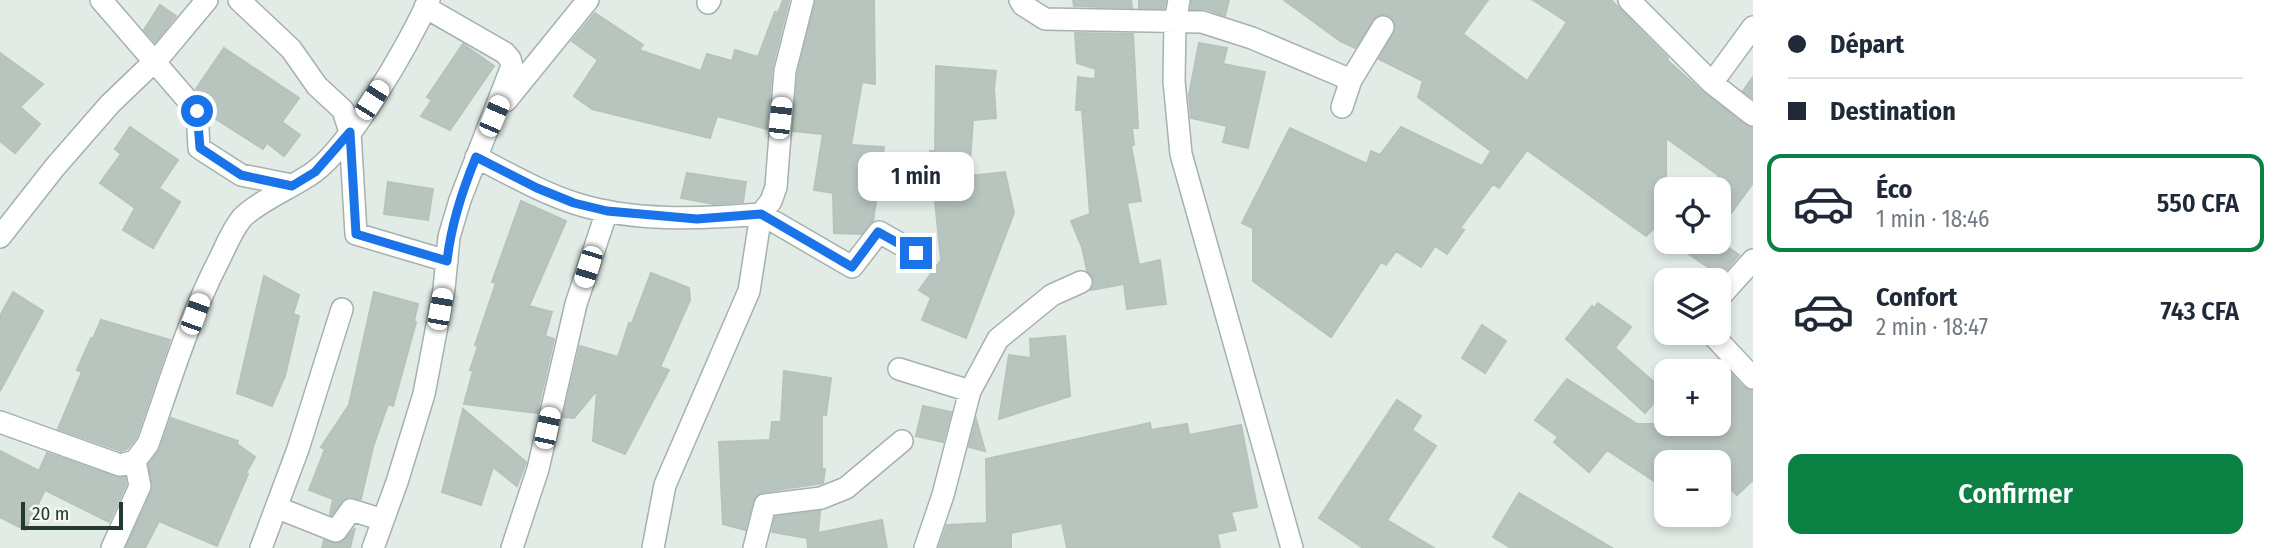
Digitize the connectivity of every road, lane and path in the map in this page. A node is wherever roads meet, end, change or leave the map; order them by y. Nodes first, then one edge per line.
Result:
1 (101, 0) edge
2 (207, 0) edge
3 (239, 0) edge
4 (588, 0) edge
5 (803, 0) edge
6 (1020, 0) edge
7 (1179, 0) edge
8 (1629, 0) edge
9 (427, 4) edge
10 (1175, 23) junction
11 (1383, 27) dead end
12 (1753, 27) edge
13 (155, 61) junction
14 (1351, 80) junction
15 (1712, 83) junction
16 (1342, 107) dead end
17 (1753, 115) edge
18 (494, 116) junction
19 (350, 132) junction
20 (476, 157) junction
21 (292, 186) junction
22 (607, 211) junction
23 (761, 214) junction
24 (0, 237) edge
25 (916, 253) dead end
26 (1753, 260) edge
27 (447, 261) junction
28 (1081, 282) dead end
29 (1731, 285) edge
30 (342, 309) dead end
31 (1722, 345) edge
32 (900, 369) dead end
33 (1753, 378) edge
34 (970, 391) junction
35 (0, 422) edge
36 (902, 441) dead end
37 (135, 461) junction
38 (278, 508) junction
39 (383, 520) junction
40 (112, 548) edge
41 (261, 548) edge
42 (373, 548) edge
43 (512, 548) edge
44 (653, 548) edge
45 (754, 548) edge
46 (925, 548) edge
47 (1292, 548) edge

1 - 13 street
2 - 13 street
3 - 19 street
4 - 18 street
5 - 23 street
6 - 10 street
7 - 10 street
8 - 15 street
9 - 18 street
9 - 19 street
10 - 14 street
10 - 47 street
11 - 14 street
12 - 15 street
13 - 21 street
13 - 24 street
14 - 16 street
15 - 17 street
18 - 20 street
19 - 21 street
19 - 27 street
20 - 22 street
20 - 27 street
21 - 37 street
22 - 23 street
22 - 43 street
23 - 25 street
23 - 44 street
26 - 29 street
27 - 39 street
28 - 34 street
30 - 38 street
31 - 33 street
32 - 34 street
34 - 46 street
35 - 37 street
36 - 45 street
37 - 40 street
38 - 39 street
38 - 41 street
39 - 42 street

